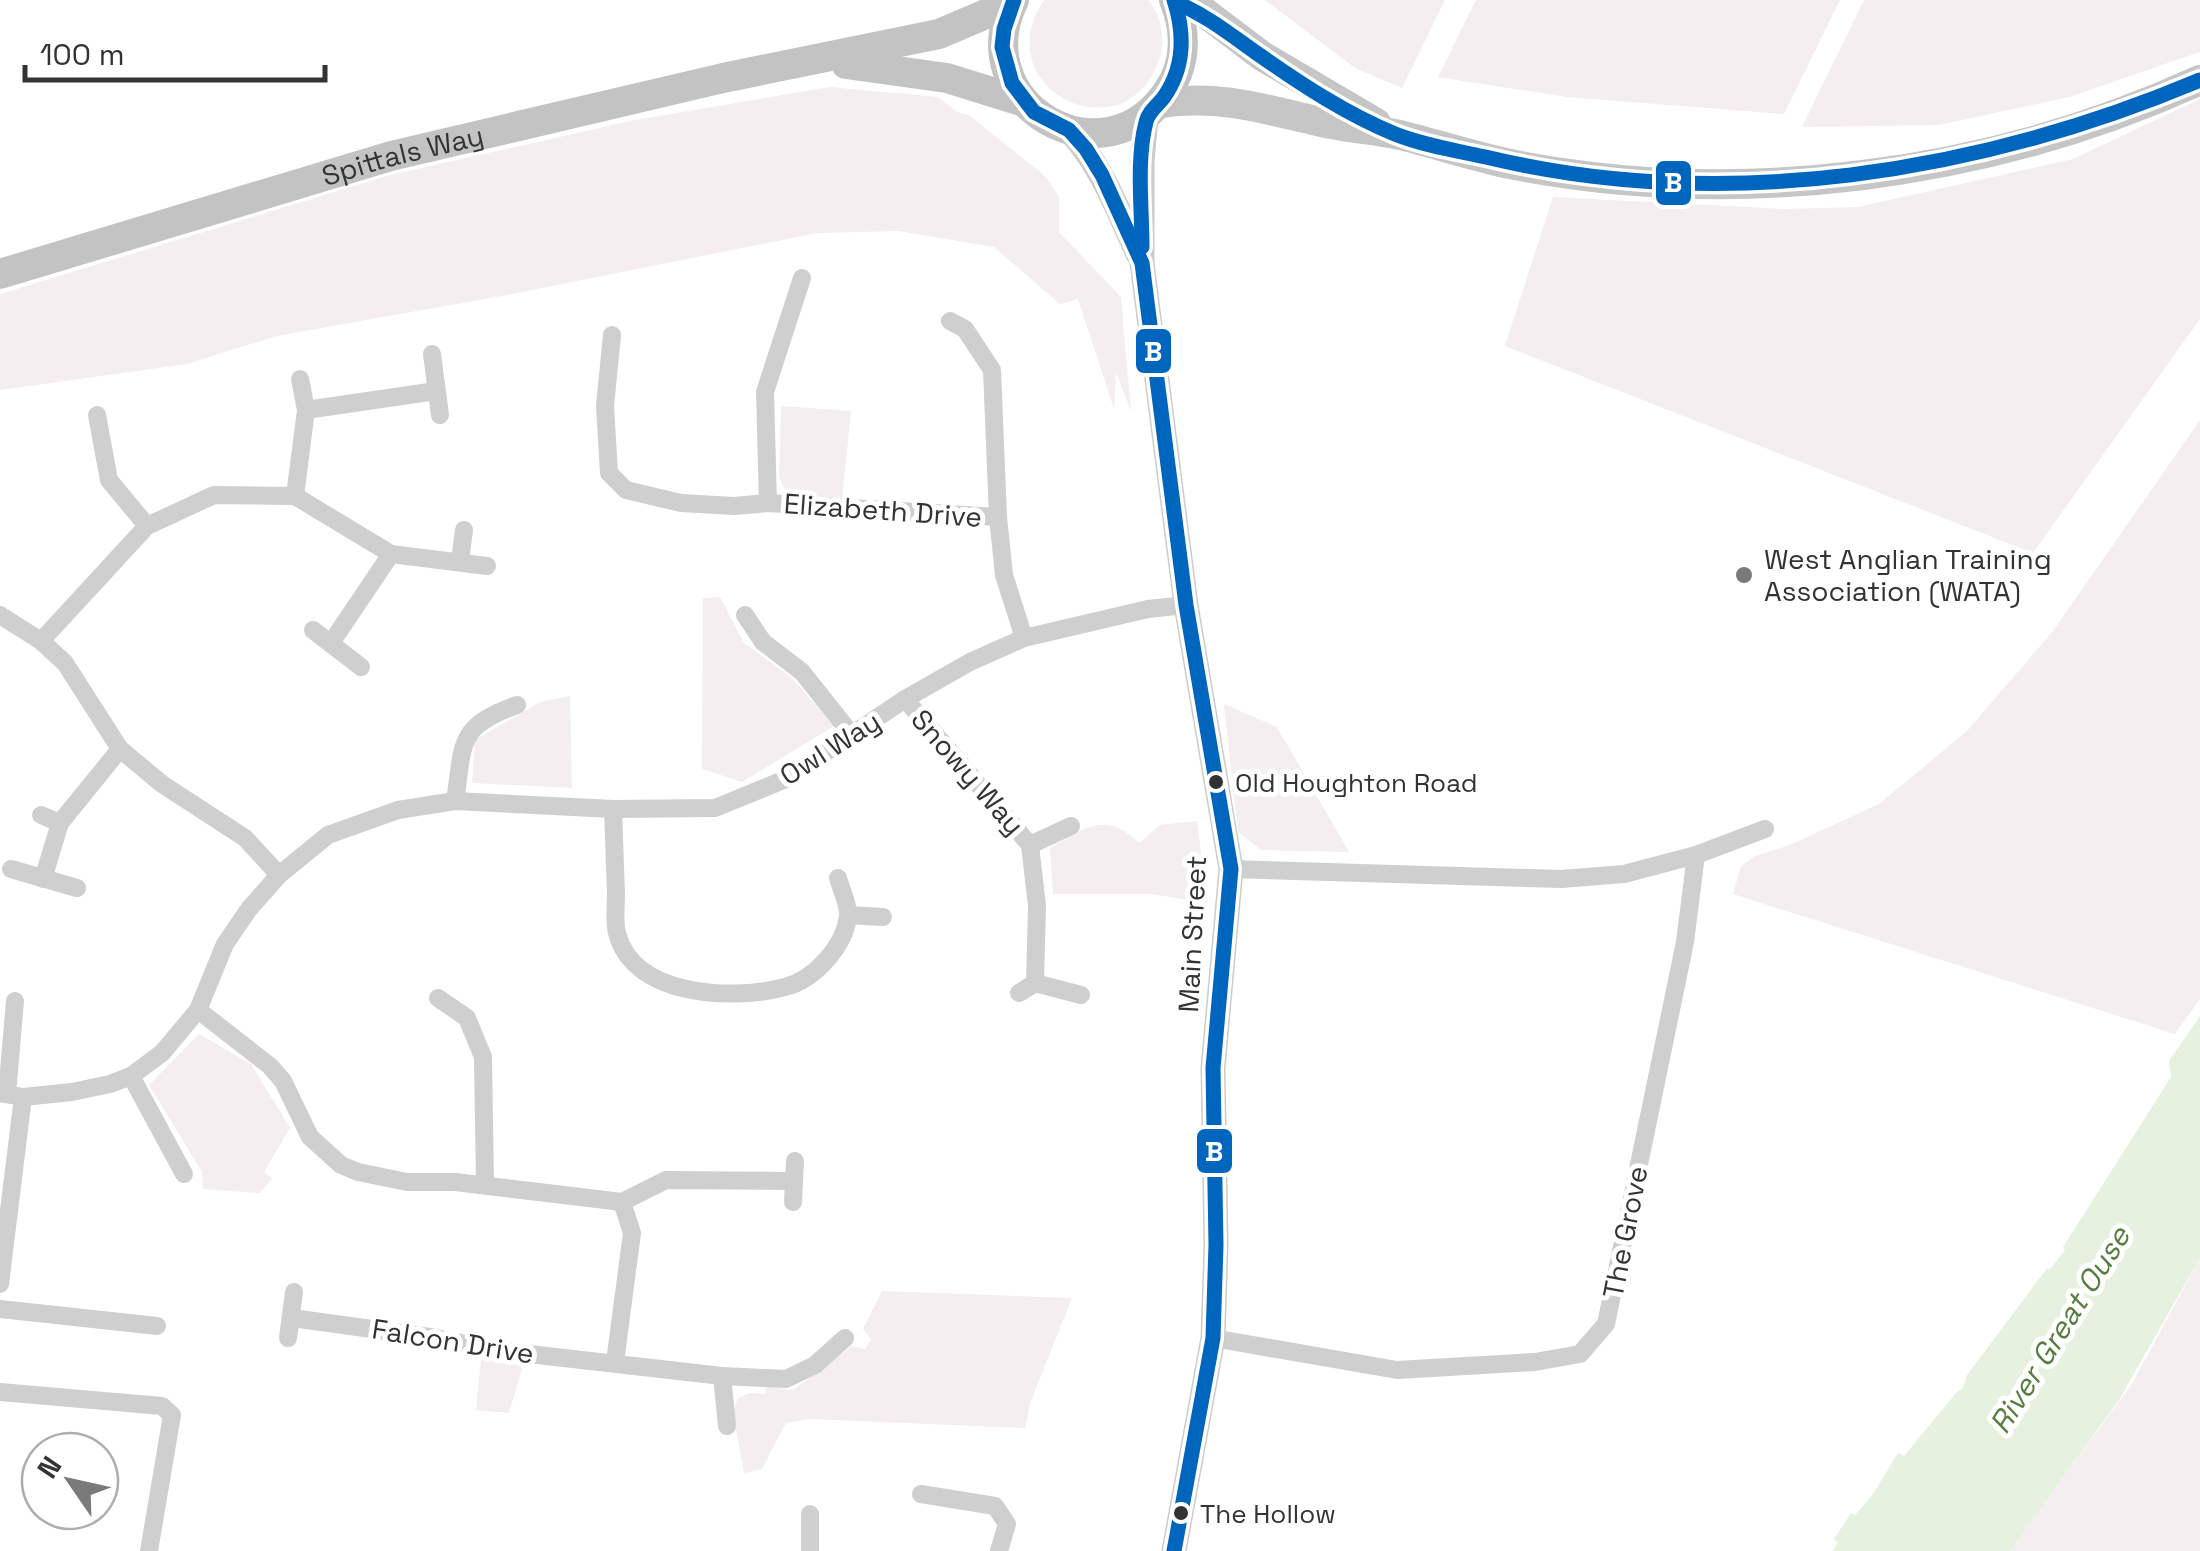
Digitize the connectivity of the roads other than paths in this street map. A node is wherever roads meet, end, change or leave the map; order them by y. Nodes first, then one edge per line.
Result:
1 (1175, 1) edge
2 (1013, 2) edge
3 (814, 60) junction
4 (2200, 80) edge
5 (1024, 102) junction
6 (1153, 110) junction
7 (1069, 130) junction
8 (1396, 134) junction
9 (1142, 263) junction
10 (0, 274) edge
11 (794, 288) dead end
12 (963, 322) dead end
13 (612, 336) dead end
14 (432, 354) dead end
15 (300, 379) dead end
16 (436, 391) junction
17 (306, 410) junction
18 (97, 415) dead end
19 (440, 415) dead end
20 (295, 496) junction
21 (768, 503) junction
22 (998, 517) junction
23 (146, 526) junction
24 (464, 530) dead end
25 (391, 554) junction
26 (460, 561) junction
27 (488, 566) dead end
28 (1186, 604) junction
29 (0, 615) edge
30 (745, 615) dead end
31 (313, 630) dead end
32 (1024, 638) junction
33 (41, 641) junction
34 (331, 643) junction
35 (360, 667) dead end
36 (906, 700) junction
37 (517, 705) dead end
38 (852, 735) junction
39 (120, 749) junction
40 (456, 802) junction
41 (613, 809) junction
42 (40, 815) dead end
43 (60, 824) junction
44 (1071, 826) dead end
45 (1766, 829) dead end
46 (1030, 845) junction
47 (1696, 855) junction
48 (1231, 868) junction
49 (11, 869) dead end
50 (278, 875) junction
51 (838, 878) dead end
52 (43, 879) junction
53 (77, 888) dead end
54 (848, 915) junction
55 (883, 917) dead end
56 (1080, 995) dead end
57 (438, 998) dead end
58 (15, 1001) dead end
59 (198, 1010) junction
60 (131, 1076) junction
61 (10, 1095) edge
62 (796, 1160) dead end
63 (184, 1174) dead end
64 (794, 1180) junction
65 (485, 1185) junction
66 (622, 1202) junction
67 (793, 1202) dead end
68 (0, 1284) edge
69 (294, 1292) dead end
70 (0, 1309) edge
71 (292, 1318) junction
72 (158, 1326) dead end
73 (288, 1338) dead end
74 (845, 1338) dead end
75 (1213, 1338) junction
76 (615, 1362) junction
77 (722, 1376) junction
78 (0, 1392) edge
79 (727, 1426) dead end
80 (921, 1494) dead end
81 (810, 1514) dead end
82 (149, 1551) edge
83 (810, 1551) edge
84 (999, 1551) edge
85 (1174, 1551) edge

1 - 6 highway
1 - 8 main road
2 - 3 highway, Spittals Way
2 - 5 highway
3 - 5 highway, Spittals Way
3 - 10 highway, Spittals Way
4 - 8 main road
5 - 7 highway, Spittals Way
6 - 7 highway
6 - 8 main road
6 - 9 main road, Main Street
7 - 9 main road, Main Street
9 - 28 main road, Main Street
11 - 21 street, Elizabeth Drive
12 - 22 street, Elizabeth Drive
13 - 21 street, Elizabeth Drive
14 - 16 street
15 - 17 street
16 - 17 street
16 - 19 street
17 - 20 street
18 - 23 street
20 - 23 street
20 - 25 street
21 - 22 street, Elizabeth Drive
22 - 32 street, Elizabeth Drive
23 - 33 street
24 - 26 street
25 - 26 street
25 - 34 street
26 - 27 street
28 - 32 street, Owl Way
28 - 48 main road, Main Street
29 - 33 street
30 - 38 street
31 - 34 street
32 - 36 street, Owl Way
33 - 39 street
34 - 35 street
36 - 38 street, Owl Way
36 - 46 street, Snowy Way
37 - 40 street
38 - 41 street, Owl Way
39 - 43 street
39 - 50 street
40 - 41 street, Owl Way
40 - 50 street, Owl Way
41 - 54 street
42 - 43 street
43 - 52 street
44 - 46 street, Snowy Way
45 - 47 street
46 - 56 street, Snowy Way
47 - 48 street
47 - 75 street, The Grove
48 - 75 main road, Main Street
49 - 52 street
50 - 59 street, Owl Way
51 - 54 street
52 - 53 street
54 - 55 street
57 - 65 street
58 - 61 street
59 - 60 street, Owl Way
59 - 65 street
60 - 61 street, Owl Way
60 - 63 street
61 - 68 street
62 - 64 street
64 - 66 street
64 - 67 street
65 - 66 street
66 - 76 street
69 - 71 street
70 - 72 street
71 - 73 street
71 - 76 street, Falcon Drive
74 - 77 street, Falcon Drive
75 - 85 main road, Main Street
76 - 77 street, Falcon Drive
77 - 79 street
78 - 82 street
80 - 84 street
81 - 83 street

